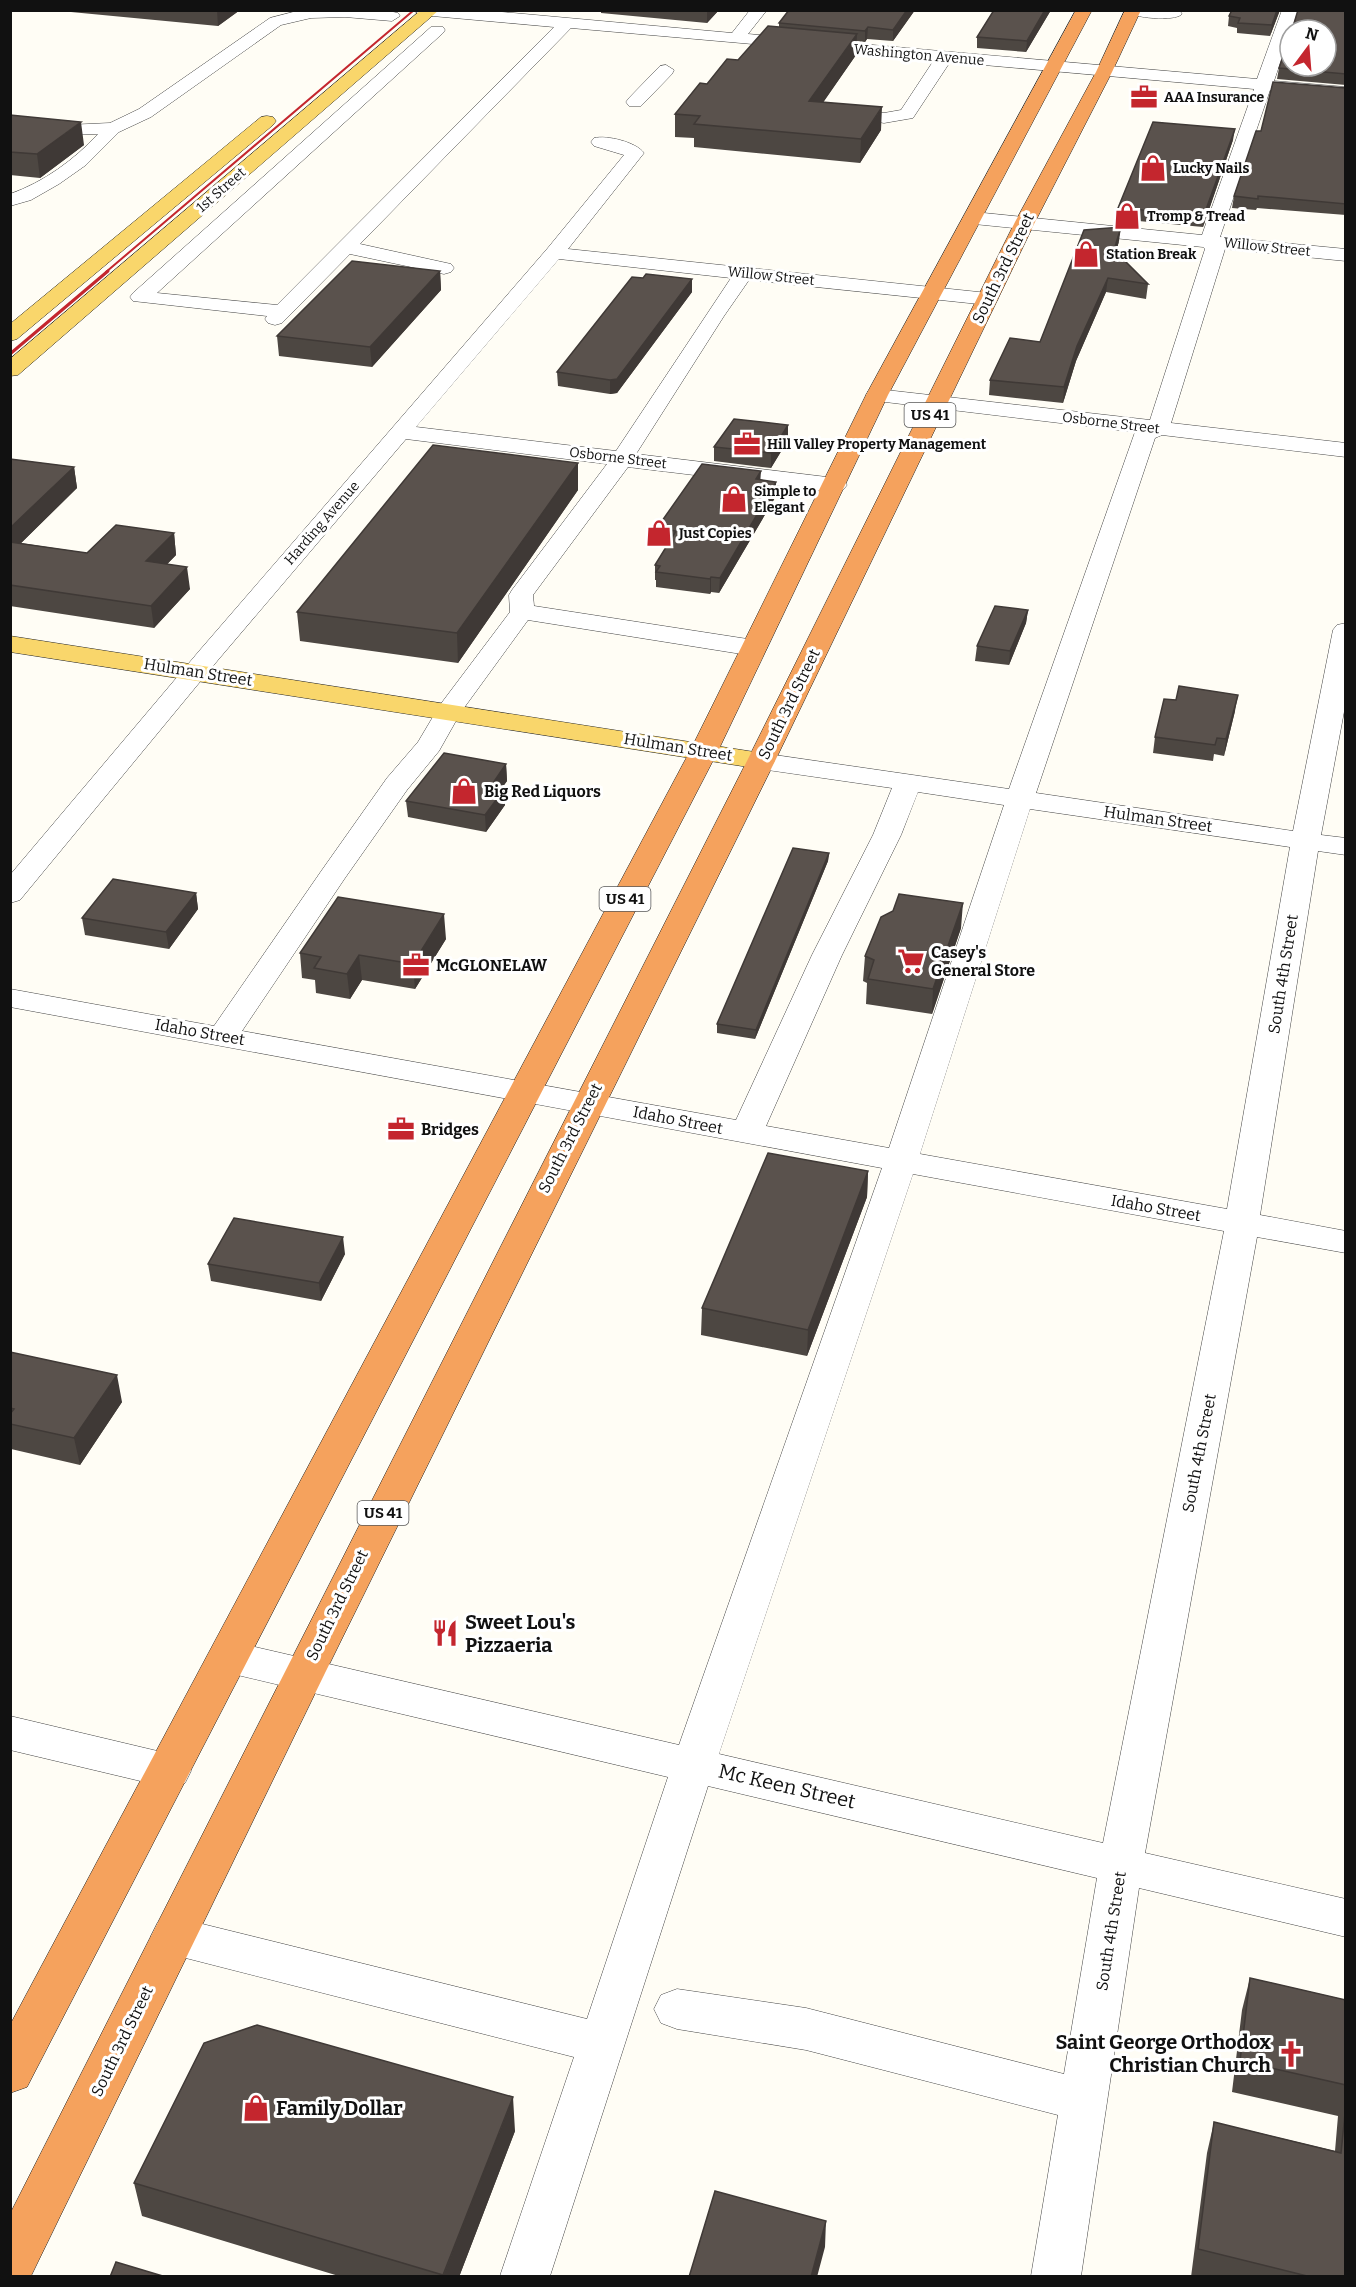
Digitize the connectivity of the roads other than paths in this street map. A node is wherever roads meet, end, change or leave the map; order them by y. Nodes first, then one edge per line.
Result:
1 (420, 10) edge
2 (759, 10) edge
3 (1084, 10) edge
4 (1290, 10) edge
5 (430, 11) edge
6 (1133, 11) edge
7 (396, 13) edge
8 (1174, 14) dead end
9 (567, 24) junction
10 (437, 30) dead end
11 (374, 32) dead end
12 (735, 39) junction
13 (945, 58) junction
14 (1052, 67) junction
15 (666, 70) dead end
16 (1104, 72) junction
17 (1266, 86) junction
18 (1346, 92) edge
19 (635, 102) dead end
20 (284, 107) dead end
21 (851, 112) edge
22 (10, 124) edge
23 (113, 128) junction
24 (612, 129) dead end
25 (10, 190) edge
26 (32, 192) junction
27 (10, 201) edge
28 (974, 218) junction
29 (1025, 222) junction
30 (1209, 241) junction
31 (346, 248) junction
32 (554, 253) junction
33 (1346, 255) edge
34 (444, 268) dead end
35 (744, 273) junction
36 (931, 293) junction
37 (988, 299) junction
38 (10, 335) edge
39 (10, 370) edge
40 (877, 395) junction
41 (936, 403) junction
42 (1158, 429) junction
43 (401, 432) junction
44 (1346, 450) edge
45 (622, 459) junction
46 (835, 485) junction
47 (522, 612) junction
48 (1346, 630) edge
49 (10, 644) edge
50 (754, 648) junction
51 (195, 671) junction
52 (449, 711) junction
53 (704, 751) junction
54 (761, 761) junction
55 (908, 782) junction
56 (1020, 799) junction
57 (1305, 841) junction
58 (1346, 847) edge
59 (10, 894) edge
60 (10, 998) edge
61 (223, 1036) junction
62 (524, 1091) junction
63 (588, 1103) junction
64 (747, 1132) junction
65 (901, 1161) junction
66 (1242, 1224) junction
67 (1346, 1242) edge
68 (229, 1657) junction
69 (304, 1673) junction
70 (10, 1734) edge
71 (694, 1764) junction
72 (170, 1771) junction
73 (1121, 1864) junction
74 (1346, 1918) edge
75 (174, 1936) junction
76 (677, 2009) dead end
77 (602, 2043) junction
78 (10, 2072) edge
79 (1084, 2100) junction
80 (10, 2267) edge
81 (525, 2277) edge
82 (1056, 2277) edge

1 - 5 street, Washington Avenue
2 - 12 street
3 - 14 highway, US 41
4 - 17 street
5 - 9 street, Washington Avenue
5 - 39 main road, 1st Street
6 - 8 street
6 - 16 highway, South 3rd Street / US 41
7 - 11 main road
7 - 23 street
9 - 12 street, Washington Avenue
9 - 31 street
10 - 31 street
12 - 13 street, Washington Avenue
13 - 14 street, Washington Avenue
13 - 21 street
14 - 16 street, Washington Avenue
14 - 28 highway, US 41
15 - 19 street
16 - 17 street, Washington Avenue
16 - 29 highway, South 3rd Street / US 41
17 - 18 street, Washington Avenue
17 - 30 street
20 - 38 main road, 1st Street
22 - 23 street
23 - 26 street
24 - 32 street, Harding Avenue
25 - 26 street
26 - 27 street
28 - 29 street, Willow Street
28 - 36 highway, US 41
29 - 30 street, Willow Street
29 - 37 highway, South 3rd Street / US 41
30 - 33 street, Willow Street
30 - 42 street
31 - 34 street
32 - 35 street, Willow Street
32 - 43 street, Harding Avenue
35 - 36 street, Willow Street
35 - 45 street
36 - 37 street, Willow Street
36 - 40 highway, US 41
37 - 41 highway, South 3rd Street / US 41
40 - 41 street, Osborne Street
40 - 46 highway, US 41
41 - 42 street, Osborne Street
41 - 54 highway, South 3rd Street / US 41
42 - 44 street, Osborne Street
42 - 56 street
43 - 45 street, Osborne Street
43 - 51 street, Harding Avenue
45 - 46 street, Osborne Street
45 - 47 street
46 - 50 highway, US 41
47 - 50 street
47 - 52 street
48 - 57 street, South 4th Street
49 - 51 main road, Hulman Street
50 - 53 highway, US 41
51 - 52 main road, Hulman Street
51 - 59 street, Harding Avenue
52 - 53 main road, Hulman Street
52 - 61 street
53 - 54 main road, Hulman Street
53 - 62 highway, US 41
54 - 55 street, Hulman Street
54 - 63 highway, South 3rd Street / US 41
55 - 56 street, Hulman Street
55 - 64 street
56 - 57 street, Hulman Street
56 - 65 street
57 - 58 street, Hulman Street
57 - 66 street, South 4th Street
60 - 61 street, Idaho Street
61 - 62 street, Idaho Street
62 - 63 street, Idaho Street
62 - 68 highway, US 41
63 - 64 street, Idaho Street
63 - 69 highway, South 3rd Street / US 41
64 - 65 street, Idaho Street
65 - 66 street, Idaho Street
65 - 71 street
66 - 67 street, Idaho Street
66 - 73 street, South 4th Street
68 - 69 street, Mc Keen Street
68 - 72 highway, US 41
69 - 71 street, Mc Keen Street
69 - 75 highway, South 3rd Street / US 41
70 - 72 street
71 - 73 street, Mc Keen Street
71 - 77 street
72 - 78 highway, US 41
73 - 74 street, Mc Keen Street
73 - 79 street, South 4th Street
75 - 77 street
75 - 80 highway, South 3rd Street / US 41
76 - 79 street
77 - 81 street
79 - 82 street, South 4th Street

